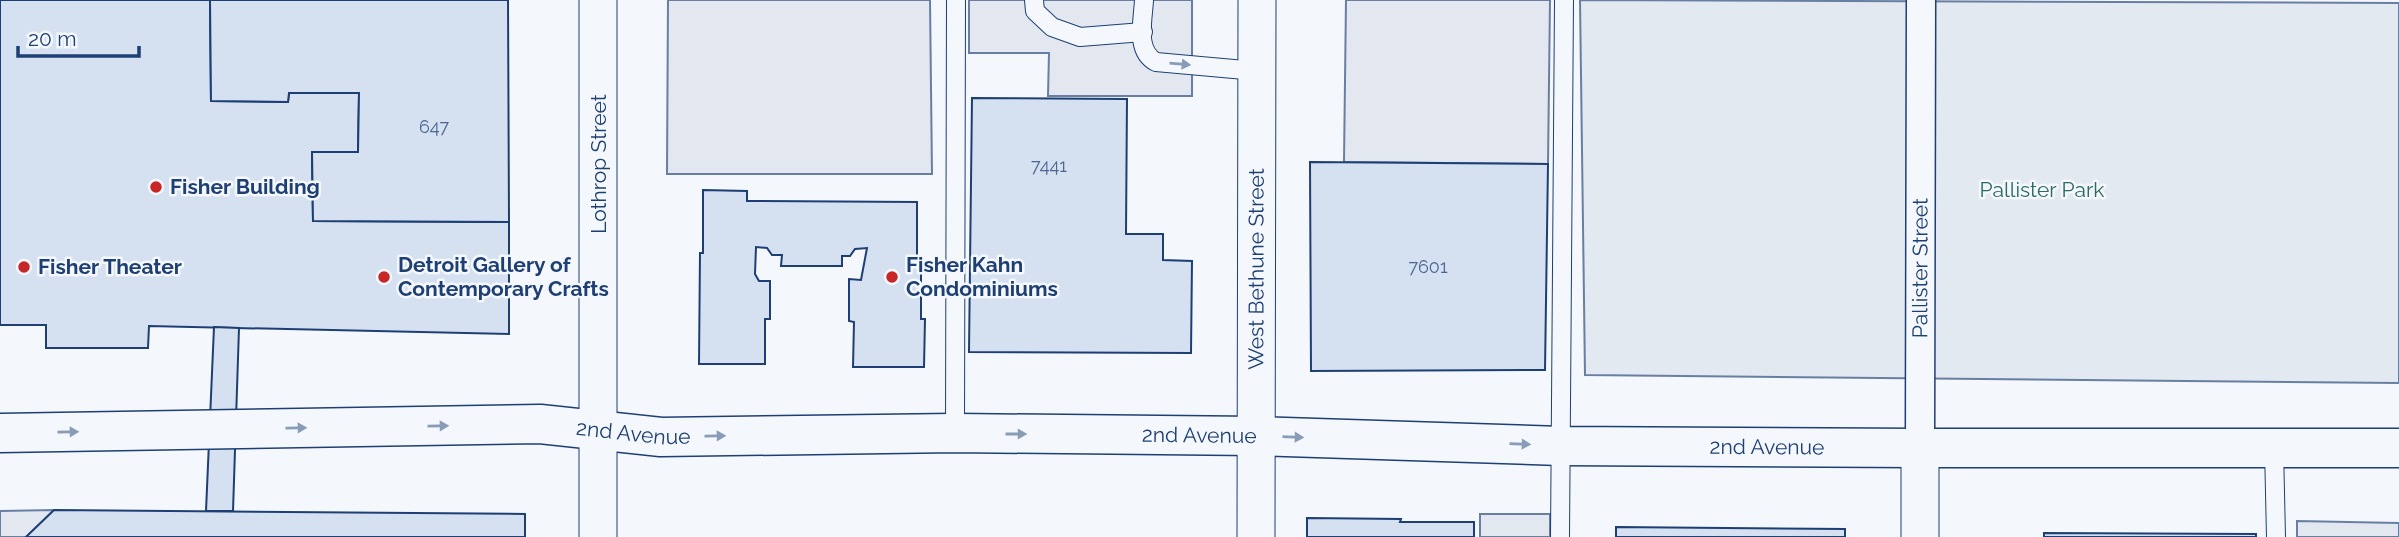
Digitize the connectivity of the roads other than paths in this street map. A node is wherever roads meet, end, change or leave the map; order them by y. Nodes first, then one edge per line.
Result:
1 (598, 0) edge
2 (956, 0) edge
3 (1034, 0) edge
4 (1144, 0) edge
5 (1257, 0) edge
6 (1564, 0) edge
7 (1921, 0) edge
8 (1143, 32) junction
9 (1256, 71) junction
10 (598, 430) junction
11 (0, 433) edge
12 (955, 433) junction
13 (1256, 436) junction
14 (1561, 446) junction
15 (1920, 448) junction
16 (2274, 448) junction
17 (2399, 448) edge
18 (598, 537) edge
19 (1256, 537) edge
20 (1560, 537) edge
21 (1920, 537) edge
22 (2276, 537) edge

1 - 10 street, Lothrop Street
2 - 12 lane
3 - 8 lane
4 - 8 lane
5 - 9 street, West Bethune Street
6 - 14 lane
7 - 15 street, Pallister Street
8 -> 9 lane
9 - 13 street, West Bethune Street
11 -> 10 street, 2nd Avenue
10 -> 12 street, 2nd Avenue
10 - 18 street, Lothrop Street
12 -> 13 street, 2nd Avenue
13 -> 14 street, 2nd Avenue
13 - 19 street, West Bethune Street
14 - 15 street, 2nd Avenue
14 - 20 lane
15 - 16 street, 2nd Avenue
15 - 21 street, Pallister Street
16 - 17 street, 2nd Avenue
16 - 22 lane

